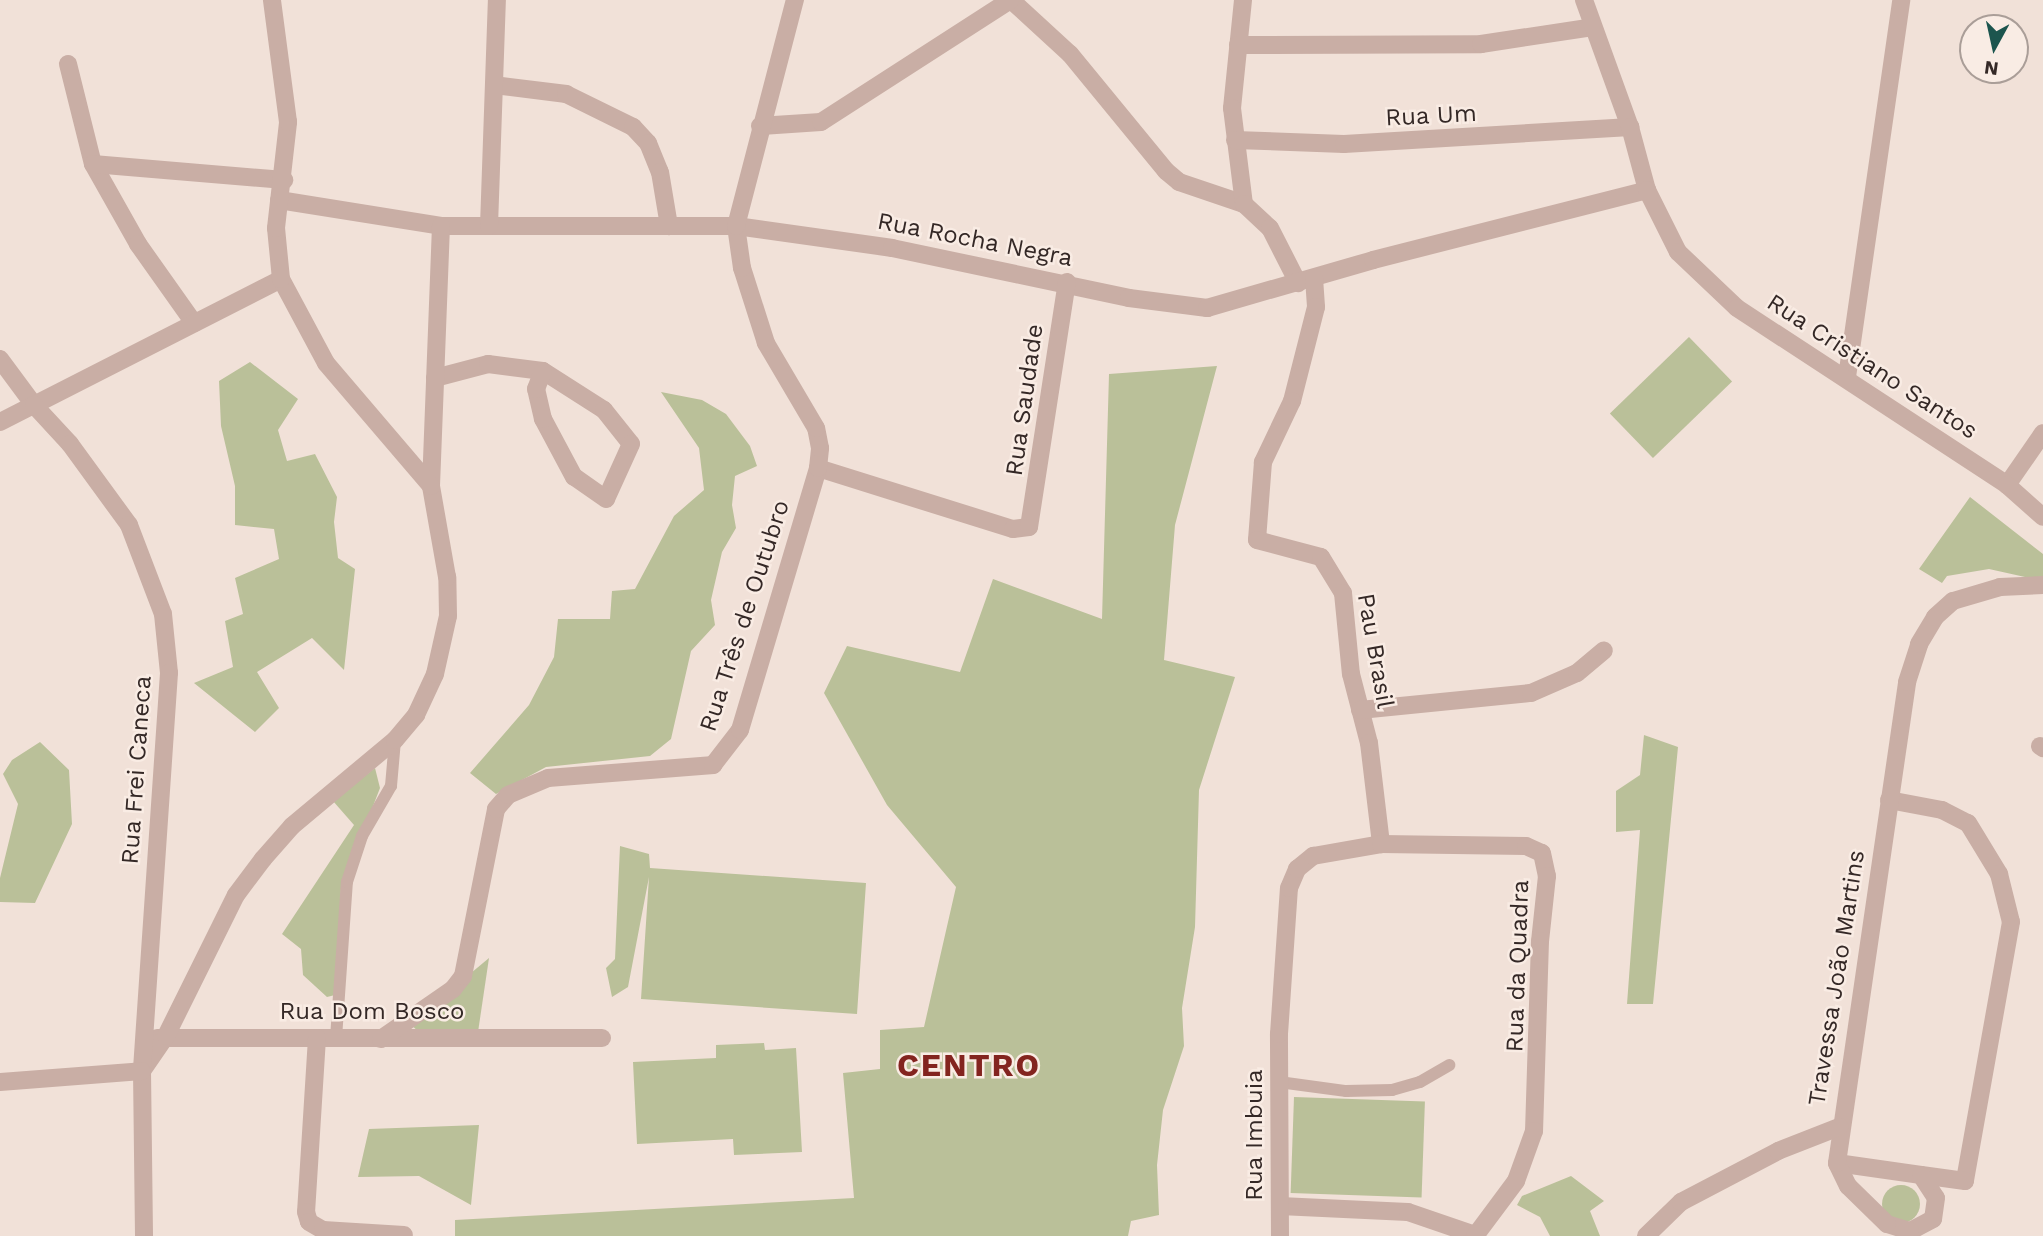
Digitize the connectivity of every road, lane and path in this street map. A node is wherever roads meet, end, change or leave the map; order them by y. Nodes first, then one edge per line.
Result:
1 (272, 0) edge
2 (497, 0) edge
3 (794, 0) edge
4 (1010, 0) edge
5 (1243, 0) edge
6 (1584, 0) edge
7 (1901, 0) edge
8 (1593, 27) junction
9 (1238, 45) junction
10 (68, 64) dead end
11 (494, 85) junction
12 (760, 126) junction
13 (1630, 127) junction
14 (1235, 140) junction
15 (93, 164) junction
16 (284, 180) junction
17 (1647, 190) junction
18 (279, 200) junction
19 (1244, 204) junction
20 (441, 226) junction
21 (489, 226) junction
22 (669, 226) junction
23 (736, 226) junction
24 (281, 279) junction
25 (1306, 281) junction
26 (1067, 282) junction
27 (194, 323) junction
28 (0, 359) edge
29 (543, 371) junction
30 (1847, 377) junction
31 (435, 378) junction
32 (34, 405) junction
33 (0, 422) edge
34 (2043, 433) edge
35 (818, 468) junction
36 (2007, 485) junction
37 (431, 486) junction
38 (2043, 517) edge
39 (2043, 585) edge
40 (1604, 650) dead end
41 (1360, 710) junction
42 (395, 740) junction
43 (1889, 800) junction
44 (1381, 844) junction
45 (1279, 1034) joint
46 (166, 1036) junction
47 (317, 1038) junction
48 (336, 1038) junction
49 (381, 1038) junction
50 (602, 1038) dead end
51 (144, 1040) junction
52 (1450, 1065) dead end
53 (142, 1071) junction
54 (0, 1082) edge
55 (1279, 1082) junction
56 (1839, 1127) junction
57 (1837, 1163) junction
58 (1921, 1175) junction
59 (1280, 1206) junction
60 (404, 1235) edge
61 (1475, 1235) edge
62 (144, 1236) edge
63 (1280, 1236) edge
64 (1646, 1236) edge

1 - 16 street
2 - 11 street
3 - 12 street, Rua Três de Outubro
4 - 12 street
4 - 19 street
5 - 9 street
6 - 8 street, Rua Cristiano Santos
7 - 30 street
8 - 9 street
8 - 13 street, Rua Cristiano Santos
9 - 14 street
10 - 15 street
11 - 21 street
11 - 22 street
12 - 23 street, Rua Três de Outubro
13 - 14 street, Rua Um
13 - 17 street, Rua Cristiano Santos
14 - 19 street
15 - 16 street
15 - 27 street
16 - 18 street
17 - 25 street, Rua Rocha Negra
17 - 30 street, Rua Cristiano Santos
18 - 20 street, Rua Rocha Negra
18 - 24 street
19 - 25 street
20 - 21 street, Rua Rocha Negra
20 - 31 street
21 - 22 street, Rua Rocha Negra
22 - 23 street, Rua Rocha Negra
23 - 26 street, Rua Rocha Negra
23 - 35 street, Rua Três de Outubro
24 - 27 street
24 - 37 street
25 - 26 street, Rua Rocha Negra
25 - 41 street, Pau Brasil
26 - 35 street, Rua Saudade
27 - 32 street
28 - 32 street, Rua Frei Caneca
29 - 29 street
29 - 31 street
30 - 36 street, Rua Cristiano Santos
31 - 37 street
32 - 33 street
32 - 51 street, Rua Frei Caneca
34 - 36 street
35 - 49 street, Rua Três de Outubro
36 - 38 street, Rua Cristiano Santos
37 - 42 street
39 - 43 street, Travessa João Martins
40 - 41 street
41 - 44 street, Pau Brasil
42 - 46 street
42 - 48 lane
43 - 56 street, Travessa João Martins
43 - 58 street
44 - 45 street, Rua da Quadra
44 - 61 street, Rua da Quadra
45 - 55 street, Rua Imbuia
46 - 47 street, Rua Dom Bosco
46 - 51 street, Rua Dom Bosco
46 - 53 street
47 - 48 street, Rua Dom Bosco
47 - 60 street
48 - 49 street, Rua Dom Bosco
49 - 50 street, Rua Dom Bosco
51 - 53 street, Rua Frei Caneca
52 - 55 lane
53 - 54 street
53 - 62 street, Rua Frei Caneca
55 - 59 street, Rua Imbuia
56 - 57 street, Travessa João Martins
56 - 64 street
57 - 58 street
57 - 58 street
59 - 61 street
59 - 63 street, Rua Imbuia

